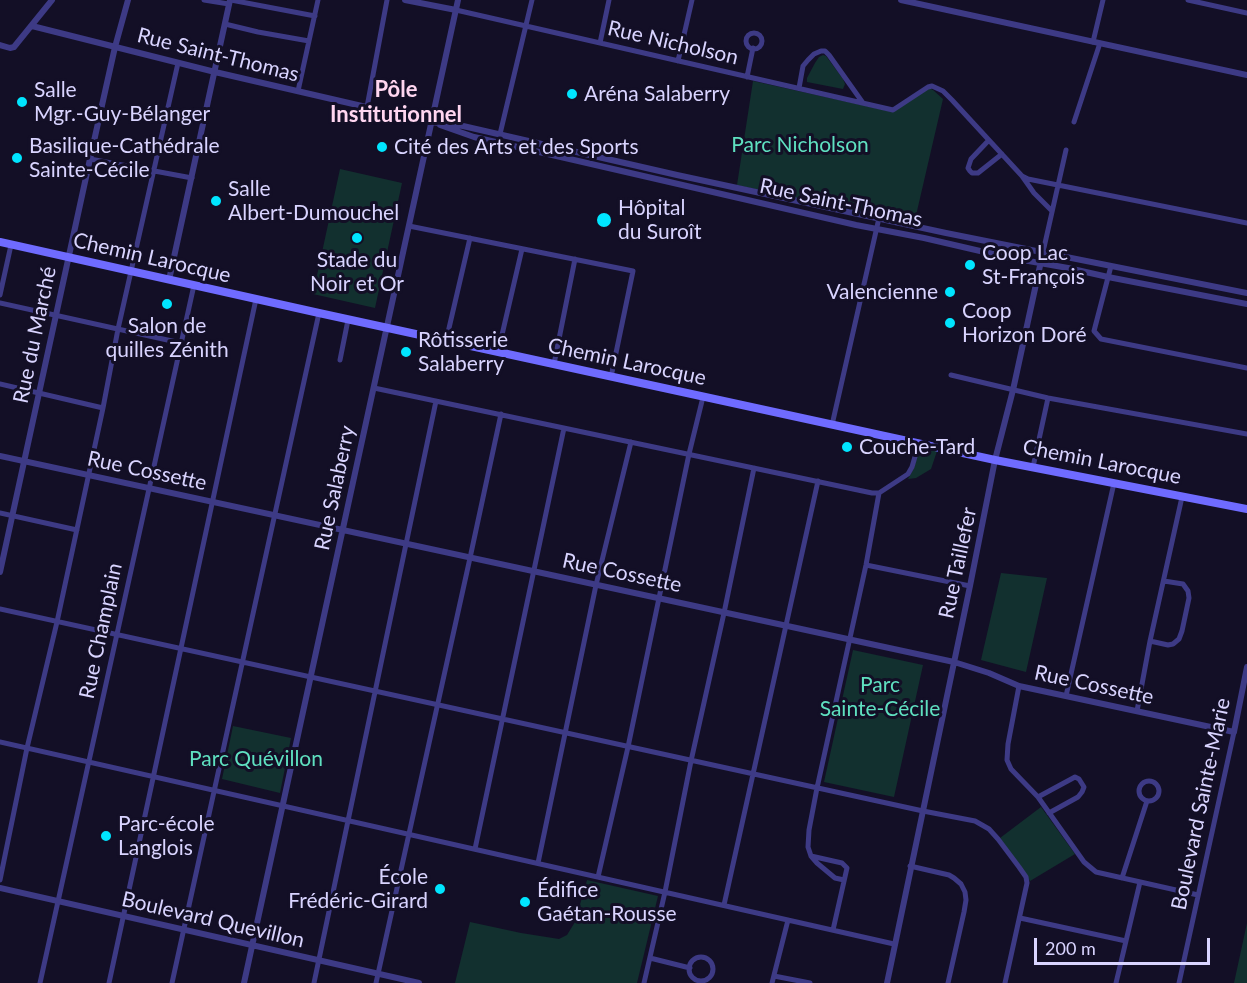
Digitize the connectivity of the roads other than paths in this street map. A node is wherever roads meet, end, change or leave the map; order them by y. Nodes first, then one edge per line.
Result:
1 (52, 0) edge
2 (128, 0) edge
3 (204, 0) edge
4 (318, 0) edge
5 (387, 0) edge
6 (405, 0) edge
7 (458, 0) edge
8 (532, 0) edge
9 (609, 0) edge
10 (692, 0) edge
11 (904, 0) edge
12 (1103, 0) edge
13 (1188, 0) edge
14 (230, 1) edge
15 (456, 10) junction
16 (1247, 13) edge
17 (315, 16) junction
18 (225, 24) junction
19 (32, 26) junction
20 (526, 27) junction
21 (309, 41) junction
22 (1096, 42) junction
23 (600, 43) junction
24 (0, 45) edge
25 (116, 47) junction
26 (753, 48) dead end
27 (678, 61) junction
28 (178, 63) junction
29 (215, 72) junction
30 (1247, 75) edge
31 (747, 77) junction
32 (799, 88) junction
33 (298, 91) junction
34 (863, 103) junction
35 (368, 107) junction
36 (431, 122) junction
37 (1074, 122) dead end
38 (500, 134) junction
39 (989, 140) junction
40 (1065, 150) dead end
41 (1002, 154) junction
42 (90, 159) junction
43 (153, 171) junction
44 (1022, 176) junction
45 (192, 178) junction
46 (1058, 185) junction
47 (737, 188) junction
48 (735, 196) junction
49 (1052, 211) junction
50 (879, 218) junction
51 (1247, 223) edge
52 (409, 226) junction
53 (877, 228) junction
54 (470, 238) junction
55 (0, 242) edge
56 (11, 245) junction
57 (522, 249) junction
58 (1043, 252) junction
59 (69, 258) junction
60 (574, 260) junction
61 (1041, 263) junction
62 (1112, 266) junction
63 (131, 271) junction
64 (1108, 278) junction
65 (169, 280) junction
66 (194, 285) junction
67 (1247, 293) edge
68 (0, 295) edge
69 (256, 299) junction
70 (0, 303) edge
71 (1247, 304) edge
72 (319, 313) junction
73 (56, 316) junction
74 (348, 320) junction
75 (387, 328) junction
76 (118, 330) junction
77 (446, 341) junction
78 (181, 343) junction
79 (498, 352) junction
80 (340, 360) dead end
81 (554, 364) junction
82 (1247, 368) edge
83 (951, 375) dead end
84 (611, 376) junction
85 (0, 384) edge
86 (374, 388) junction
87 (1013, 390) junction
88 (39, 393) junction
89 (703, 397) junction
90 (1048, 398) junction
91 (436, 401) junction
92 (103, 408) junction
93 (501, 414) junction
94 (832, 424) junction
95 (564, 428) junction
96 (1247, 434) edge
97 (631, 442) junction
98 (919, 443) junction
99 (689, 454) junction
100 (0, 456) edge
101 (995, 460) junction
102 (24, 461) junction
103 (1033, 467) junction
104 (754, 468) junction
105 (88, 475) junction
106 (818, 481) junction
107 (1114, 483) junction
108 (149, 488) junction
109 (879, 493) junction
110 (1182, 497) junction
111 (213, 502) junction
112 (1247, 509) edge
113 (0, 513) edge
114 (275, 515) junction
115 (12, 516) junction
116 (76, 530) junction
117 (342, 530) junction
118 (405, 543) junction
119 (471, 558) junction
120 (866, 565) junction
121 (534, 571) junction
122 (0, 572) edge
123 (1164, 580) junction
124 (596, 585) junction
125 (970, 586) junction
126 (660, 599) junction
127 (0, 609) edge
128 (724, 612) junction
129 (57, 622) junction
130 (785, 626) junction
131 (117, 635) junction
132 (850, 640) junction
133 (1150, 641) junction
134 (181, 649) junction
135 (242, 662) junction
136 (954, 662) junction
137 (1247, 667) edge
138 (310, 677) junction
139 (1020, 686) junction
140 (375, 692) junction
141 (1066, 696) junction
142 (438, 705) junction
143 (1137, 711) junction
144 (502, 719) junction
145 (1234, 732) junction
146 (564, 733) junction
147 (0, 741) edge
148 (628, 747) junction
149 (27, 748) junction
150 (691, 760) junction
151 (89, 762) junction
152 (753, 774) junction
153 (154, 776) junction
154 (817, 788) junction
155 (214, 790) junction
156 (1038, 797) junction
157 (1147, 801) dead end
158 (283, 806) junction
159 (923, 811) junction
160 (1049, 813) junction
161 (349, 820) junction
162 (409, 834) junction
163 (475, 849) junction
164 (811, 856) junction
165 (538, 863) junction
166 (910, 866) junction
167 (598, 877) junction
168 (1122, 878) junction
169 (0, 880) edge
170 (844, 880) junction
171 (1140, 882) junction
172 (0, 888) edge
173 (665, 892) junction
174 (1198, 895) junction
175 (58, 901) junction
176 (724, 905) junction
177 (124, 916) junction
178 (1020, 918) junction
179 (788, 920) junction
180 (184, 930) junction
181 (833, 930) junction
182 (1126, 941) junction
183 (894, 944) junction
184 (252, 945) junction
185 (650, 958) junction
186 (319, 960) junction
187 (690, 968) junction
188 (378, 974) junction
189 (774, 976) junction
190 (40, 983) edge
191 (109, 983) edge
192 (172, 983) edge
193 (244, 983) edge
194 (314, 983) edge
195 (376, 983) edge
196 (419, 983) edge
197 (644, 983) edge
198 (772, 983) edge
199 (810, 983) edge
200 (887, 983) edge
201 (948, 983) edge
202 (1005, 983) edge
203 (1116, 983) edge
204 (1179, 983) edge

1 - 19 street
2 - 25 street, Rue du Marché
3 - 14 street
4 - 17 street
5 - 35 street
6 - 15 street, Rue Nicholson
7 - 15 street, Rue Salaberry
8 - 20 street
9 - 23 street
10 - 27 street
11 - 22 street
12 - 22 street
13 - 16 street
14 - 17 street
14 - 18 street
15 - 20 street, Rue Nicholson
15 - 36 street, Rue Salaberry
17 - 21 street
18 - 21 street
18 - 29 street
19 - 24 street
19 - 25 street, Rue Saint-Thomas
20 - 23 street, Rue Nicholson
20 - 38 street
21 - 33 street
22 - 30 street
22 - 37 street
23 - 27 street, Rue Nicholson
25 - 28 street, Rue Saint-Thomas
25 - 42 street, Rue du Marché
26 - 31 street
27 - 31 street, Rue Nicholson
28 - 29 street, Rue Saint-Thomas
28 - 43 street
29 - 33 street, Rue Saint-Thomas
29 - 45 street
31 - 32 street, Rue Nicholson
32 - 34 street, Rue Nicholson
32 - 34 street
33 - 35 street, Rue Saint-Thomas
34 - 39 street, Rue Nicholson
35 - 36 street, Rue Saint-Thomas
36 - 38 street, Rue Saint-Thomas
36 - 48 street, Rue Saint-Thomas
36 - 52 street, Rue Salaberry
38 - 47 street, Rue Saint-Thomas
39 - 41 street
39 - 41 street
40 - 46 street, Rue Taillefer
41 - 44 street
42 - 43 street
42 - 59 street, Rue du Marché
43 - 45 street
43 - 63 street
44 - 46 street
44 - 49 street
45 - 65 street
46 - 49 street, Rue Taillefer
46 - 51 street
47 - 48 street
47 - 50 street, Rue Saint-Thomas
48 - 53 street, Rue Saint-Thomas
49 - 58 street, Rue Taillefer
50 - 53 street
50 - 58 street, Rue Saint-Thomas
52 - 54 street
52 - 75 street, Rue Salaberry
53 - 61 street, Rue Saint-Thomas
53 - 94 street
54 - 57 street
54 - 77 street
55 - 56 main road, Chemin Larocque
56 - 59 main road, Chemin Larocque
56 - 68 street
57 - 60 street
57 - 79 street
58 - 61 street, Rue Taillefer
58 - 62 street, Rue Saint-Thomas
59 - 63 main road, Chemin Larocque
59 - 73 street, Rue du Marché
60 - 81 street
60 - 84 street
61 - 64 street, Rue Saint-Thomas
61 - 87 street, Rue Taillefer
62 - 64 street
62 - 67 street, Rue Saint-Thomas
63 - 65 main road, Chemin Larocque
63 - 76 street
64 - 71 street, Rue Saint-Thomas
64 - 82 street
65 - 66 main road, Chemin Larocque
66 - 69 main road, Chemin Larocque
66 - 78 street, Rue Champlain
69 - 72 main road, Chemin Larocque
69 - 111 street
70 - 73 street
72 - 74 main road, Chemin Larocque
72 - 114 street
73 - 76 street
73 - 88 street, Rue du Marché
74 - 75 main road, Chemin Larocque
74 - 80 street
75 - 77 main road, Chemin Larocque
75 - 86 street, Rue Salaberry
76 - 78 street
76 - 92 street
77 - 79 main road, Chemin Larocque
78 - 108 street, Rue Champlain
79 - 81 main road, Chemin Larocque
81 - 84 main road, Chemin Larocque
83 - 87 street
84 - 89 main road, Chemin Larocque
85 - 88 street
86 - 91 street
86 - 117 street, Rue Salaberry
87 - 90 street
87 - 101 street, Rue Taillefer
88 - 92 street
88 - 102 street, Rue du Marché
89 - 94 main road, Chemin Larocque
89 - 99 street
90 - 96 street
90 - 103 street
91 - 93 street
91 - 118 street
92 - 105 street
93 - 95 street
93 - 119 street
94 - 98 main road, Chemin Larocque
95 - 97 street
95 - 121 street
97 - 99 street
97 - 124 street
98 - 101 main road, Chemin Larocque
98 - 109 street
99 - 104 street
99 - 126 street
100 - 102 street, Rue Cossette
101 - 103 main road, Chemin Larocque
101 - 125 street, Rue Taillefer
102 - 105 street, Rue Cossette
102 - 115 street, Rue du Marché
103 - 107 main road, Chemin Larocque
104 - 106 street
104 - 128 street
105 - 108 street, Rue Cossette
105 - 116 street
106 - 109 street
106 - 130 street
107 - 110 main road, Chemin Larocque
107 - 141 street
108 - 111 street, Rue Cossette
108 - 131 street, Rue Champlain
109 - 120 street
110 - 112 main road, Chemin Larocque
110 - 123 street
111 - 114 street, Rue Cossette
111 - 134 street
113 - 115 street
114 - 117 street, Rue Cossette
114 - 135 street
115 - 116 street
115 - 122 street, Rue du Marché
116 - 129 street
117 - 118 street, Rue Cossette
117 - 138 street, Rue Salaberry
118 - 119 street, Rue Cossette
118 - 140 street
119 - 121 street, Rue Cossette
119 - 142 street
120 - 125 street
120 - 132 street
121 - 124 street, Rue Cossette
121 - 144 street
123 - 133 street
123 - 133 street
124 - 126 street, Rue Cossette
124 - 146 street
125 - 136 street, Rue Taillefer
126 - 128 street, Rue Cossette
126 - 148 street
127 - 129 street
128 - 130 street, Rue Cossette
128 - 150 street
129 - 131 street
129 - 149 street
130 - 132 street, Rue Cossette
130 - 152 street
131 - 134 street
131 - 151 street, Rue Champlain
132 - 136 street, Rue Cossette
132 - 154 street
133 - 143 street
134 - 135 street
134 - 153 street
135 - 138 street
135 - 155 street
136 - 139 street, Rue Cossette
136 - 159 street, Rue Taillefer
137 - 145 street, Boulevard Sainte-Marie
138 - 140 street
138 - 158 street, Rue Salaberry
139 - 141 street, Rue Cossette
139 - 156 street
140 - 142 street
140 - 161 street
141 - 143 street, Rue Cossette
142 - 144 street
142 - 162 street
143 - 145 street, Rue Cossette
144 - 146 street
144 - 163 street
145 - 174 street, Boulevard Sainte-Marie
146 - 148 street
146 - 165 street
147 - 149 street
148 - 150 street
148 - 167 street
149 - 151 street
149 - 169 street
150 - 152 street
150 - 173 street
151 - 153 street
151 - 175 street, Rue Champlain
152 - 154 street
152 - 176 street
153 - 155 street
153 - 177 street
154 - 159 street
154 - 164 street
155 - 158 street
155 - 180 street
156 - 160 street
156 - 160 street
157 - 168 street
158 - 161 street
158 - 184 street, Rue Salaberry
159 - 166 street, Rue Taillefer
159 - 178 street
160 - 168 street
161 - 162 street
161 - 186 street
162 - 163 street
162 - 188 street
163 - 165 street
164 - 170 street
164 - 170 street
165 - 167 street
166 - 183 street, Rue Taillefer
166 - 201 street
167 - 173 street
168 - 171 street
170 - 181 street
171 - 174 street
171 - 182 street
172 - 175 street, Boulevard Quevillon
173 - 176 street
173 - 185 street
174 - 204 street, Boulevard Sainte-Marie
175 - 177 street, Boulevard Quevillon
175 - 190 street, Rue Champlain
176 - 179 street
177 - 180 street, Boulevard Quevillon
177 - 191 street
178 - 182 street
178 - 202 street
179 - 181 street
179 - 189 street
180 - 184 street, Boulevard Quevillon
180 - 192 street
181 - 183 street
182 - 203 street
183 - 200 street, Rue Taillefer
184 - 186 street, Boulevard Quevillon
184 - 193 street, Rue Salaberry
185 - 187 street
185 - 197 street
186 - 188 street, Boulevard Quevillon
186 - 194 street
187 - 187 street
188 - 195 street
188 - 196 street, Boulevard Quevillon
189 - 198 street
189 - 199 street

